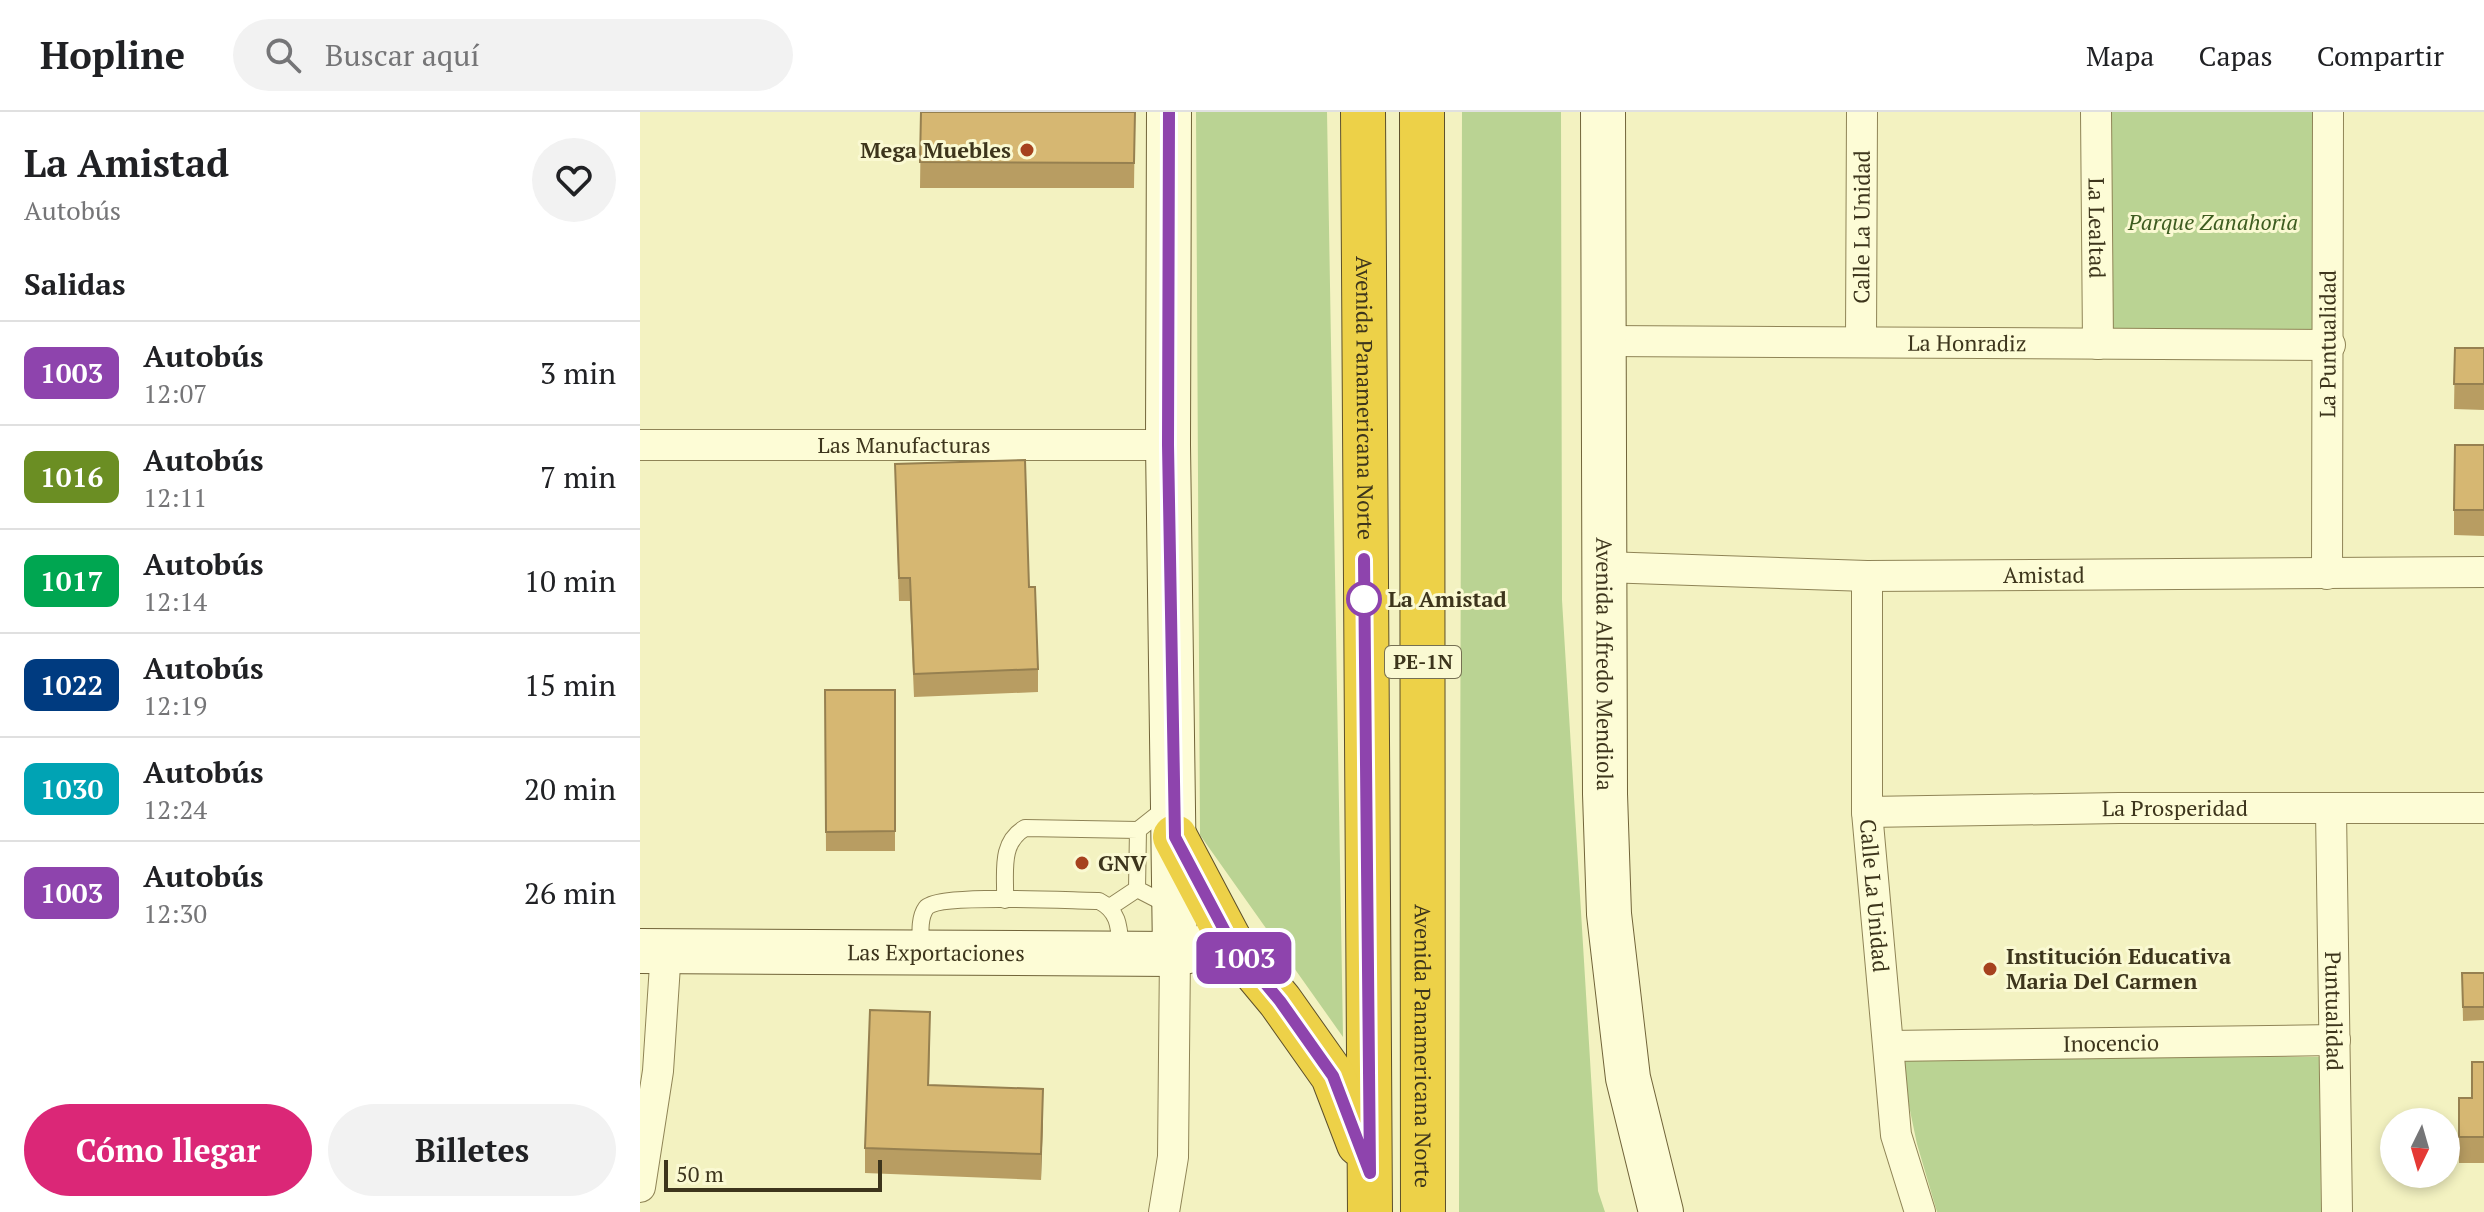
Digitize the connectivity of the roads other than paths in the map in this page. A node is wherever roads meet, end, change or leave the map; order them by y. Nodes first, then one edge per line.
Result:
1 (1169, 112) edge
2 (1363, 112) edge
3 (1422, 112) edge
4 (1603, 112) edge
5 (1862, 112) edge
6 (2096, 112) edge
7 (2328, 112) edge
8 (1605, 341) junction
9 (1861, 341) junction
10 (2098, 344) junction
11 (2330, 345) junction
12 (640, 445) edge
13 (1168, 445) junction
14 (1604, 567) junction
15 (2484, 572) edge
16 (2327, 574) junction
17 (1867, 576) junction
18 (2484, 808) edge
19 (2331, 811) junction
20 (1867, 812) junction
21 (1162, 823) junction
22 (1156, 899) junction
23 (1005, 900) junction
24 (1110, 907) junction
25 (1230, 941) junction
26 (653, 950) edge
27 (921, 953) junction
28 (1121, 954) junction
29 (1175, 954) junction
30 (2335, 1040) junction
31 (1889, 1046) junction
32 (640, 1187) edge
33 (1370, 1192) edge
34 (1164, 1212) edge
35 (1423, 1212) edge
36 (1661, 1212) edge
37 (1920, 1212) edge
38 (2337, 1212) edge

1 - 13 main road
2 - 33 highway, Avenida Panamericana Norte / PE-1N
3 - 35 highway, Avenida Panamericana Norte / PE-1N
4 - 8 main road, Avenida Alfredo Mendiola
5 - 9 street, Calle La Unidad
6 - 10 street, La Lealtad
7 - 11 street, La Puntualidad
8 - 9 street, La Honradiz
8 - 14 main road, Avenida Alfredo Mendiola
9 - 10 street, La Honradiz
10 - 11 street, La Honradiz
11 - 16 street, La Puntualidad
12 - 13 street, Las Manufacturas
13 - 21 main road
14 - 17 street, Amistad
14 - 36 main road, Avenida Alfredo Mendiola
15 - 16 street, Amistad
16 - 17 street, Amistad
17 - 20 street, Calle La Unidad
18 - 19 street, La Prosperidad
19 - 20 street, La Prosperidad
19 - 30 street, Puntualidad
20 - 31 street, Calle La Unidad
21 - 22 main road
21 - 23 lane
21 - 25 highway
22 - 24 lane
22 - 29 main road
23 - 24 lane
23 - 27 lane
24 - 28 lane
25 - 29 main road, Las Exportaciones
25 - 33 highway
26 - 27 main road, Las Exportaciones
26 - 32 street
27 - 28 main road, Las Exportaciones
28 - 29 main road, Las Exportaciones
29 - 34 street
30 - 31 street, Inocencio
30 - 38 street, Puntualidad
31 - 37 street, Calle La Unidad

